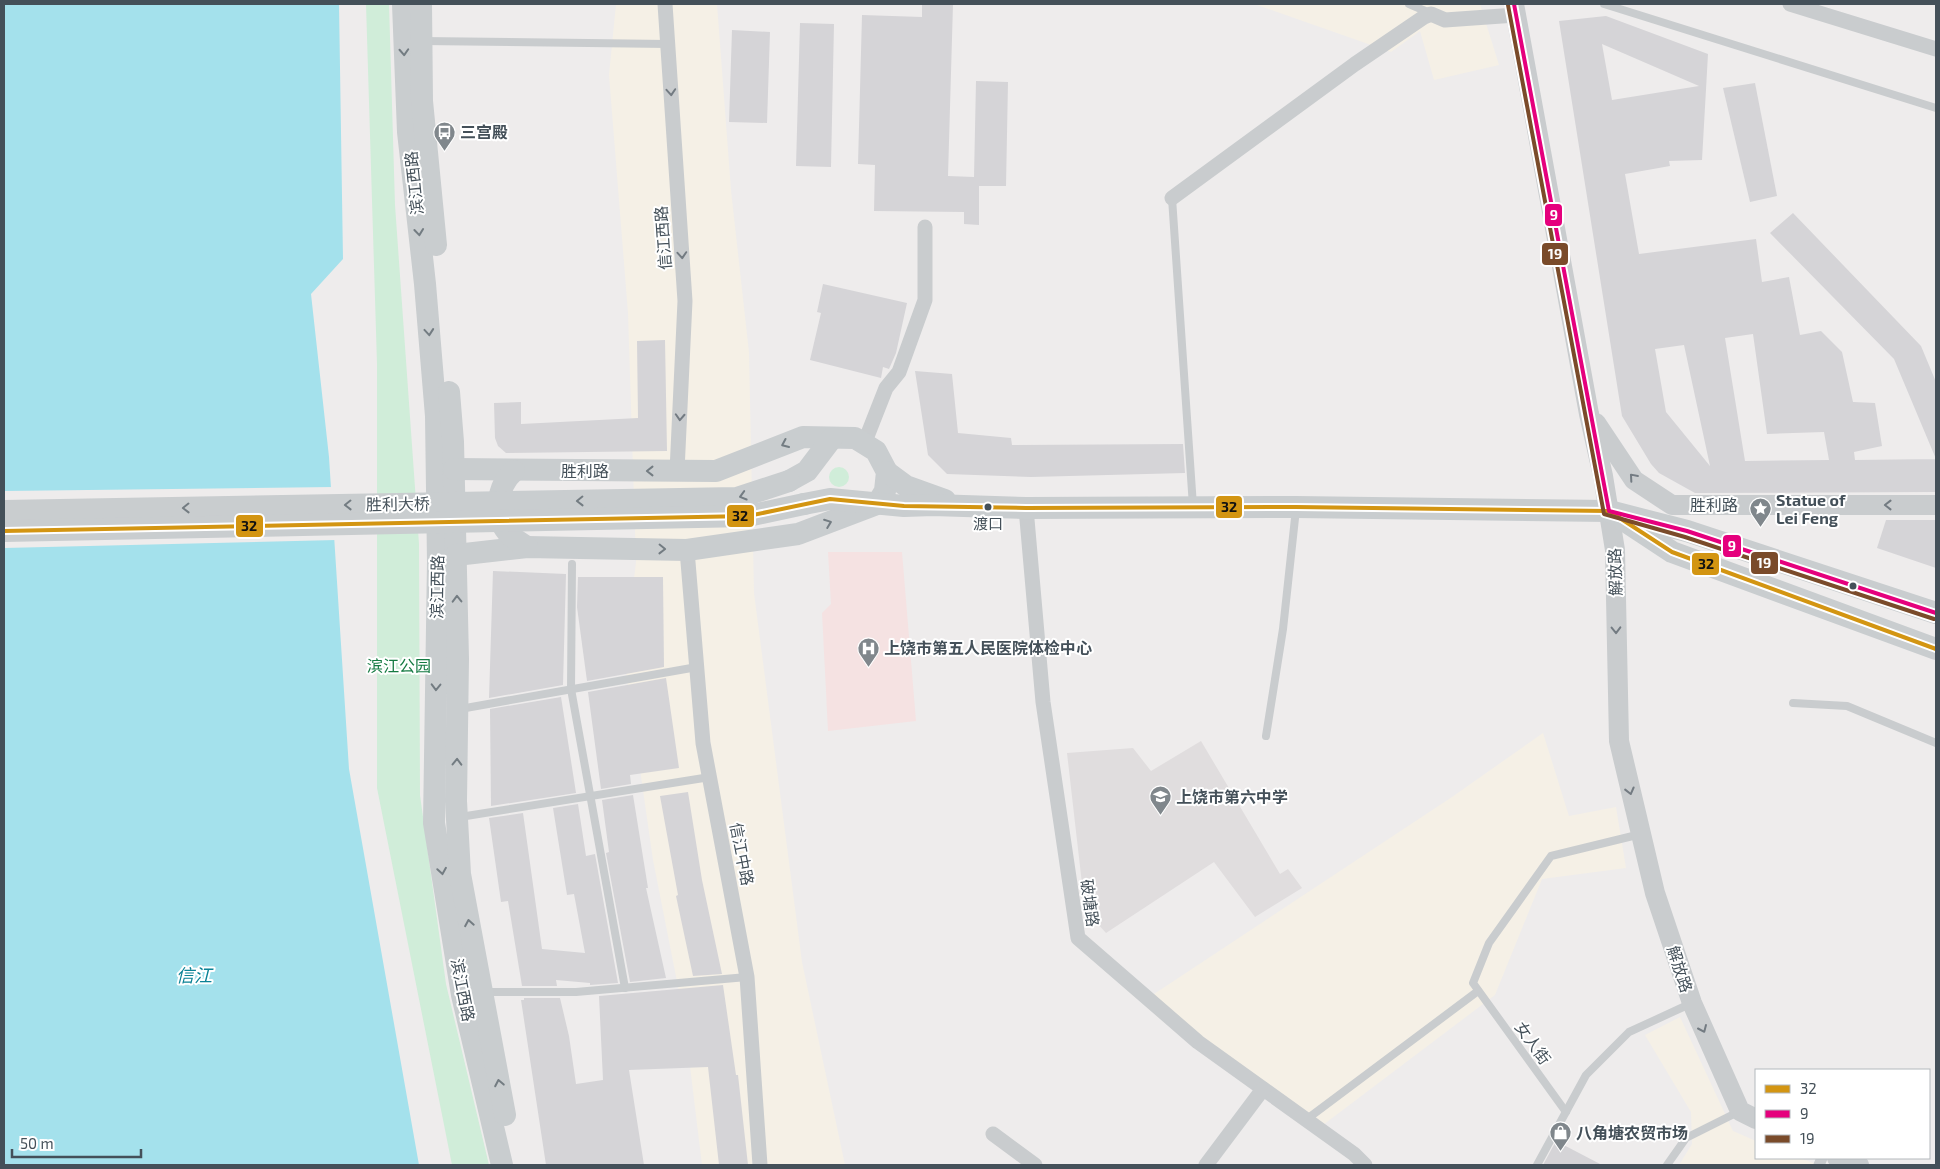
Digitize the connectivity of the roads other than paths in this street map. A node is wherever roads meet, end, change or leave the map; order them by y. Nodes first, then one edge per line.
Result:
1 (403, 4) edge
2 (421, 4) edge
3 (665, 4) edge
4 (1410, 4) edge
5 (1604, 4) edge
6 (1790, 4) edge
7 (1515, 10) edge
8 (1432, 14) junction
9 (422, 41) junction
10 (668, 44) junction
11 (1936, 49) edge
12 (1936, 108) edge
13 (1172, 198) joint
14 (925, 227) dead end
15 (1589, 414) junction
16 (832, 438) junction
17 (864, 444) junction
18 (454, 469) junction
19 (677, 471) junction
20 (887, 472) junction
21 (527, 473) junction
22 (877, 504) junction
23 (960, 505) junction
24 (1936, 505) edge
25 (1296, 507) junction
26 (1026, 508) junction
27 (1193, 508) junction
28 (4, 511) edge
29 (1609, 511) junction
30 (4, 531) edge
31 (539, 544) junction
32 (687, 550) junction
33 (456, 555) junction
34 (572, 564) dead end
35 (1936, 613) edge
36 (1936, 649) edge
37 (697, 667) junction
38 (571, 689) junction
39 (1793, 703) dead end
40 (457, 709) junction
41 (1266, 736) dead end
42 (1936, 743) edge
43 (710, 777) junction
44 (591, 796) junction
45 (457, 817) junction
46 (1641, 834) junction
47 (747, 977) junction
48 (625, 988) junction
49 (1478, 990) junction
50 (482, 992) junction
51 (1692, 1003) junction
52 (1263, 1088) junction
53 (1566, 1112) junction
54 (1748, 1115) edge
55 (1307, 1120) junction
56 (993, 1134) dead end
57 (1840, 1159) edge
58 (502, 1165) edge
59 (515, 1165) edge
60 (760, 1165) edge
61 (1035, 1165) edge
62 (1206, 1165) edge
63 (1365, 1165) edge
64 (1537, 1165) edge
65 (1667, 1165) edge
66 (1859, 1165) edge

1 -> 58 main road, 滨江西路
2 - 9 main road, 滨江西路
3 - 10 street, 信江西路
4 - 8 lane
5 - 12 lane
6 - 11 street
7 - 8 street
7 - 15 street, 解放路
8 - 13 street
9 - 10 lane
9 - 18 main road, 滨江西路
10 -> 19 street, 信江西路
13 - 27 lane
14 - 17 street
24 -> 15 street, 胜利路
15 - 29 street, 解放路
16 - 17 main road
16 -> 19 main road, 胜利路
16 -> 28 main road, 胜利大桥, bridge
17 - 20 main road
18 - 21 main road, 胜利路
18 - 33 main road, 滨江西路
19 -> 21 main road, 胜利路
20 - 22 main road
20 - 23 main road
21 - 31 main road
22 - 23 main road, 胜利大桥
22 - 30 main road, 胜利大桥, bridge
32 -> 22 main road
23 - 26 main road
25 - 27 main road
25 - 29 main road
25 - 41 lane
26 - 27 main road
26 - 52 street, 破塘路
29 - 35 main road
29 - 36 main road
29 -> 46 street, 解放路
31 -> 32 main road
31 - 33 main road
32 - 37 street, 信江中路
40 -> 33 main road, 滨江西路
34 - 38 lane
37 - 38 lane
37 - 43 street, 信江中路
38 - 40 lane
38 - 44 lane
39 - 42 lane
45 -> 40 main road, 滨江西路
43 - 44 lane
43 - 47 street, 信江中路
44 - 45 lane
44 - 48 lane
50 -> 45 main road, 滨江西路
46 - 49 lane
46 - 51 street, 解放路
47 - 48 lane
47 - 60 street, 信江中路
48 - 50 lane
49 - 53 lane, 女人街
49 - 55 lane
59 -> 50 main road, 滨江西路
51 - 53 lane
51 -> 54 street, 解放路
52 - 55 street, 破塘路
52 - 62 street
53 - 64 lane
54 - 65 lane
55 - 63 street, 破塘路
56 - 61 street
57 - 66 street

